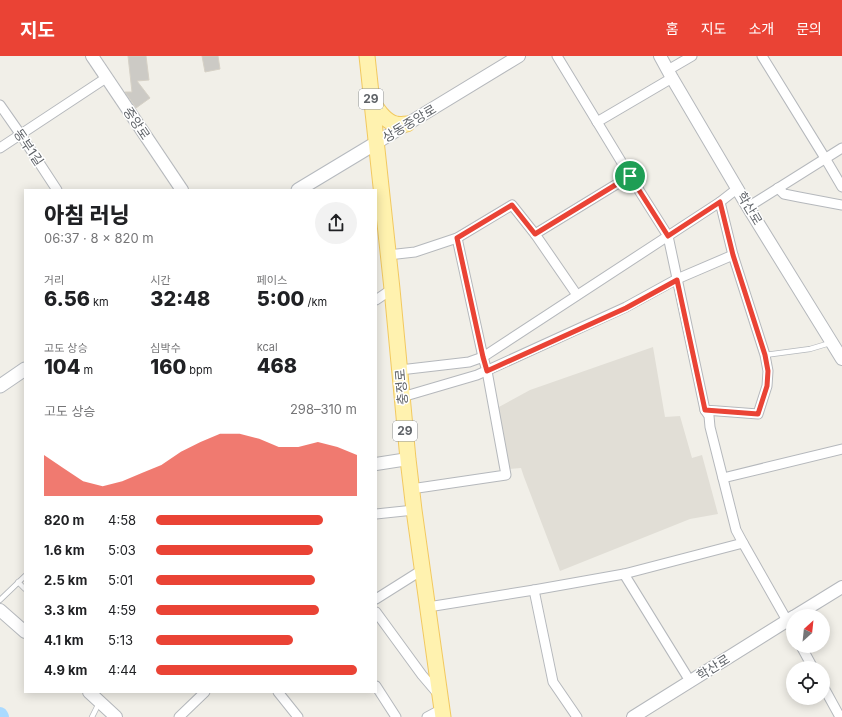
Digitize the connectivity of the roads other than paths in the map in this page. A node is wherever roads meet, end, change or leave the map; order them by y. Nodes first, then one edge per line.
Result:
1 (92, 56) edge
2 (367, 56) edge
3 (520, 56) edge
4 (557, 56) edge
5 (660, 56) edge
6 (692, 56) edge
7 (762, 56) edge
8 (670, 74) junction
9 (106, 78) junction
10 (371, 100) junction
11 (0, 105) edge
12 (597, 122) junction
13 (407, 124) junction
14 (21, 135) junction
15 (376, 143) junction
16 (0, 148) edge
17 (842, 148) edge
18 (825, 158) junction
19 (630, 176) junction
20 (842, 187) edge
21 (738, 188) junction
22 (778, 188) junction
23 (56, 189) edge
24 (181, 189) edge
25 (300, 189) edge
26 (720, 202) junction
27 (842, 205) edge
28 (748, 207) junction
29 (535, 234) junction
30 (668, 236) junction
31 (457, 238) junction
32 (388, 255) junction
33 (733, 255) junction
34 (677, 280) junction
35 (392, 289) junction
36 (577, 295) junction
37 (377, 299) edge
38 (832, 342) junction
39 (765, 355) junction
40 (483, 357) junction
41 (842, 359) edge
42 (400, 370) junction
43 (24, 371) edge
44 (487, 371) junction
45 (0, 386) edge
46 (402, 397) junction
47 (705, 410) junction
48 (842, 449) edge
49 (408, 460) junction
50 (377, 464) edge
51 (723, 478) junction
52 (411, 489) junction
53 (414, 510) junction
54 (377, 514) edge
55 (743, 543) junction
56 (422, 570) junction
57 (624, 574) junction
58 (24, 577) edge
59 (18, 582) junction
60 (842, 587) edge
61 (24, 588) edge
62 (534, 590) junction
63 (377, 598) edge
64 (0, 600) edge
65 (428, 607) junction
66 (810, 609) edge
67 (0, 610) edge
68 (786, 611) edge
69 (377, 613) edge
70 (786, 625) edge
71 (24, 631) edge
72 (690, 681) junction
73 (377, 688) edge
74 (204, 693) edge
75 (279, 693) edge
76 (93, 695) edge
77 (830, 699) edge
78 (442, 708) edge
79 (296, 716) edge
80 (92, 717) edge
81 (116, 717) edge
82 (179, 717) edge
83 (396, 717) edge
84 (427, 717) edge
85 (576, 717) edge
86 (633, 717) edge
87 (840, 717) edge

1 - 9 street, 중앙로
2 - 10 main road, 충정로 / 29
3 - 13 street, 상동중앙로
4 - 12 street
5 - 8 street, 학산로
6 - 8 street
7 - 18 street
8 - 12 street
8 - 21 street, 학산로
9 - 14 street
9 - 24 street, 중앙로
10 - 13 main road
10 - 15 main road, 충정로 / 29
11 - 14 street, 동부1길
12 - 19 street
13 - 15 street, 상동중앙로
14 - 16 street
14 - 23 street, 동부1길
15 - 25 main road, 상동중앙로
15 - 32 main road, 충정로 / 29
17 - 18 street
18 - 20 street
18 - 22 street
19 - 29 street
19 - 30 street
21 - 26 street
21 - 28 street, 학산로
22 - 27 street
22 - 28 street
26 - 30 street
26 - 33 street
28 - 38 street, 학산로
29 - 31 street
29 - 36 street
30 - 34 street
30 - 36 street
31 - 32 street
31 - 40 street
32 - 35 main road, 충정로 / 29
33 - 34 street
33 - 39 street
34 - 44 street
34 - 47 street
35 - 37 street
35 - 42 main road, 충정로 / 29
36 - 40 street
38 - 39 lane
38 - 41 street, 학산로
39 - 47 street
40 - 42 street
40 - 44 street
42 - 46 main road, 충정로 / 29
43 - 45 main road
44 - 46 street
44 - 52 street
46 - 49 main road, 충정로 / 29
47 - 51 street
48 - 51 street
49 - 50 street
49 - 52 main road, 충정로 / 29
51 - 55 street
52 - 53 main road, 충정로 / 29
53 - 54 street
53 - 56 main road, 충정로 / 29
55 - 57 street
55 - 68 street
56 - 63 street
56 - 65 main road, 충정로 / 29
57 - 62 street
57 - 72 street
58 - 59 lane
59 - 61 lane
59 - 64 lane
60 - 66 street, 학산로
62 - 65 street
62 - 85 street
65 - 78 main road, 충정로 / 29
67 - 71 street
69 - 78 street
70 - 72 street, 학산로
72 - 86 street, 학산로
73 - 83 street
74 - 82 street
75 - 79 street
76 - 80 lane
76 - 81 street
77 - 87 street
78 - 84 street

